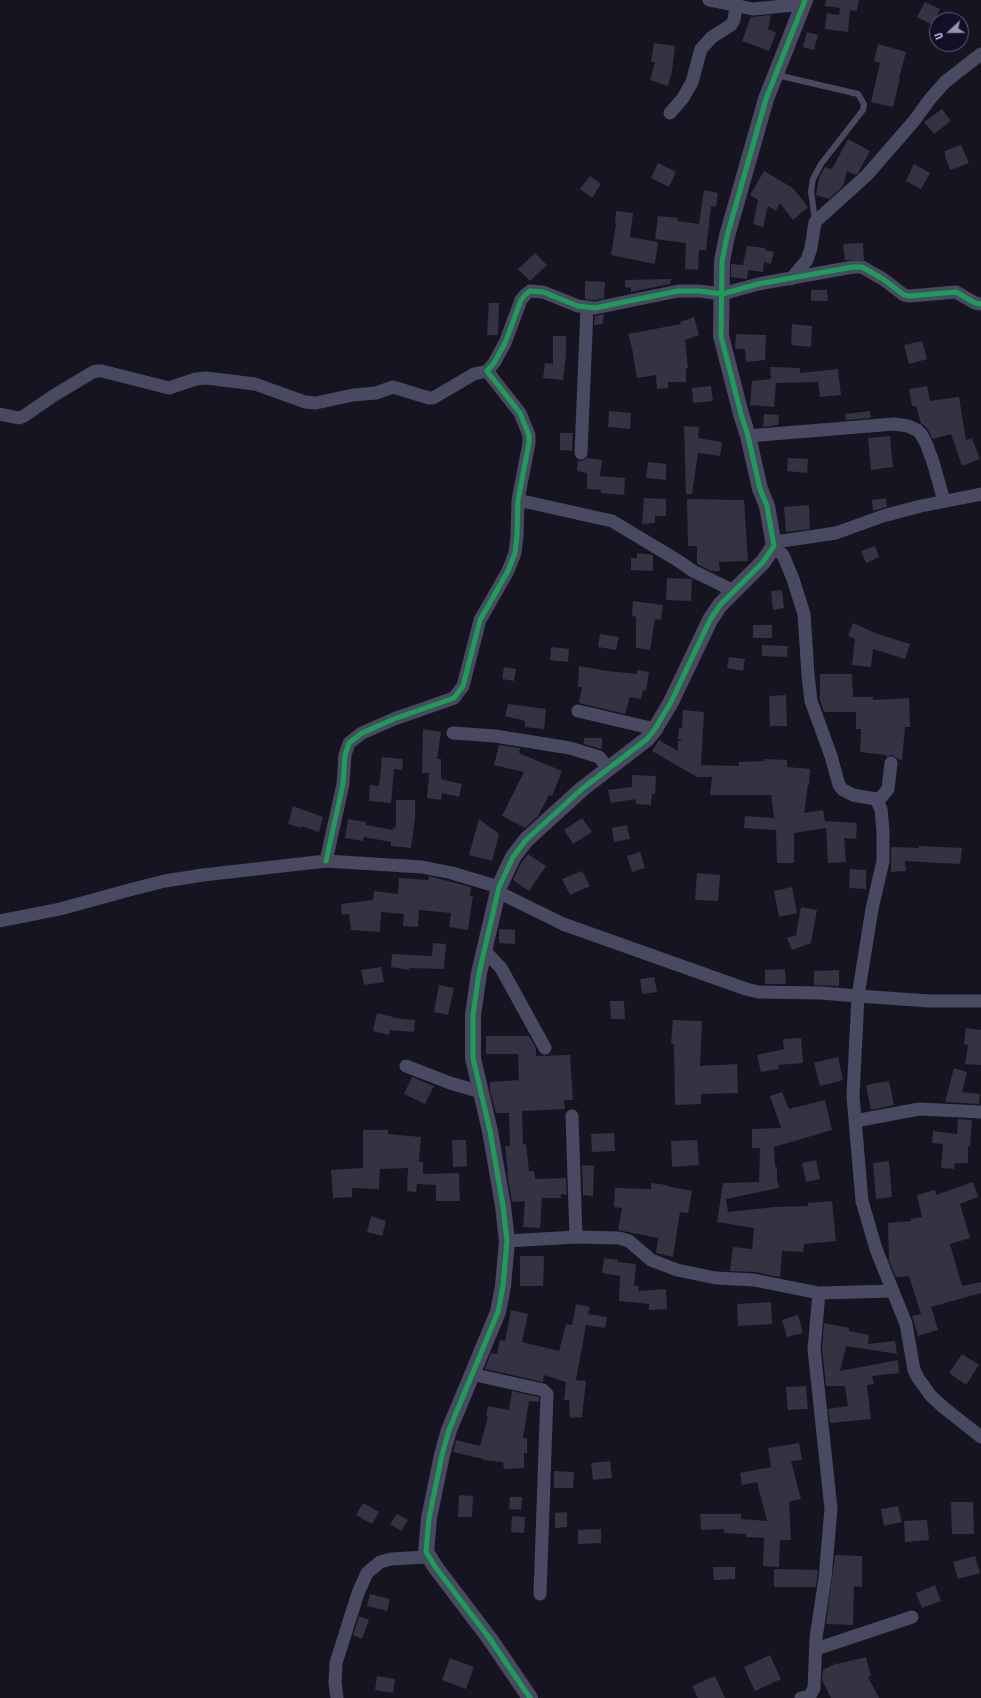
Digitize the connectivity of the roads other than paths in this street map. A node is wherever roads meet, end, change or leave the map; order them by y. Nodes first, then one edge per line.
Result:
1 (709, 0) edge
2 (804, 2) edge
3 (736, 5) junction
4 (981, 54) edge
5 (776, 75) junction
6 (670, 113) dead end
7 (815, 222) junction
8 (791, 279) junction
9 (722, 294) junction
10 (981, 304) edge
11 (587, 308) junction
12 (487, 371) junction
13 (0, 414) edge
14 (748, 436) junction
15 (582, 453) dead end
16 (981, 494) edge
17 (518, 500) junction
18 (944, 501) junction
19 (774, 545) junction
20 (734, 591) junction
21 (578, 711) dead end
22 (655, 729) junction
23 (453, 733) dead end
24 (891, 763) dead end
25 (607, 770) junction
26 (878, 801) junction
27 (326, 861) junction
28 (498, 890) junction
29 (0, 921) edge
30 (484, 950) junction
31 (858, 996) junction
32 (981, 1001) edge
33 (545, 1048) dead end
34 (406, 1066) dead end
35 (481, 1092) junction
36 (981, 1112) edge
37 (572, 1116) dead end
38 (855, 1121) junction
39 (576, 1236) junction
40 (507, 1241) junction
41 (893, 1291) junction
42 (819, 1293) junction
43 (471, 1374) junction
44 (981, 1437) edge
45 (427, 1557) junction
46 (540, 1594) dead end
47 (912, 1617) dead end
48 (816, 1649) junction
49 (338, 1698) edge
50 (530, 1698) edge
51 (801, 1698) edge

1 - 3 street
2 - 3 street
2 - 5 street
3 - 6 street
4 - 7 street
5 - 7 lane
5 - 9 street
7 - 8 street
8 - 9 street
8 - 10 street
9 - 11 street
9 - 14 street
11 - 12 street
11 - 15 street
12 - 13 street
12 - 17 street
14 - 18 street
14 - 19 street
16 - 18 street
17 - 20 street
17 - 27 street
18 - 19 street
19 - 20 street
19 - 26 street
20 - 22 street
21 - 22 street
22 - 25 street
23 - 25 street
24 - 26 street
25 - 28 street
26 - 31 street
27 - 28 street
27 - 29 street
28 - 30 street
28 - 31 street
30 - 33 street
30 - 35 street
31 - 32 street
31 - 38 street
34 - 35 street
35 - 40 street
36 - 38 street
37 - 39 street
38 - 41 street
39 - 40 street
39 - 42 street
40 - 43 street
41 - 42 street
41 - 44 street
42 - 48 street
43 - 45 street
43 - 46 street
45 - 49 street
45 - 50 street
47 - 48 street
48 - 51 street

